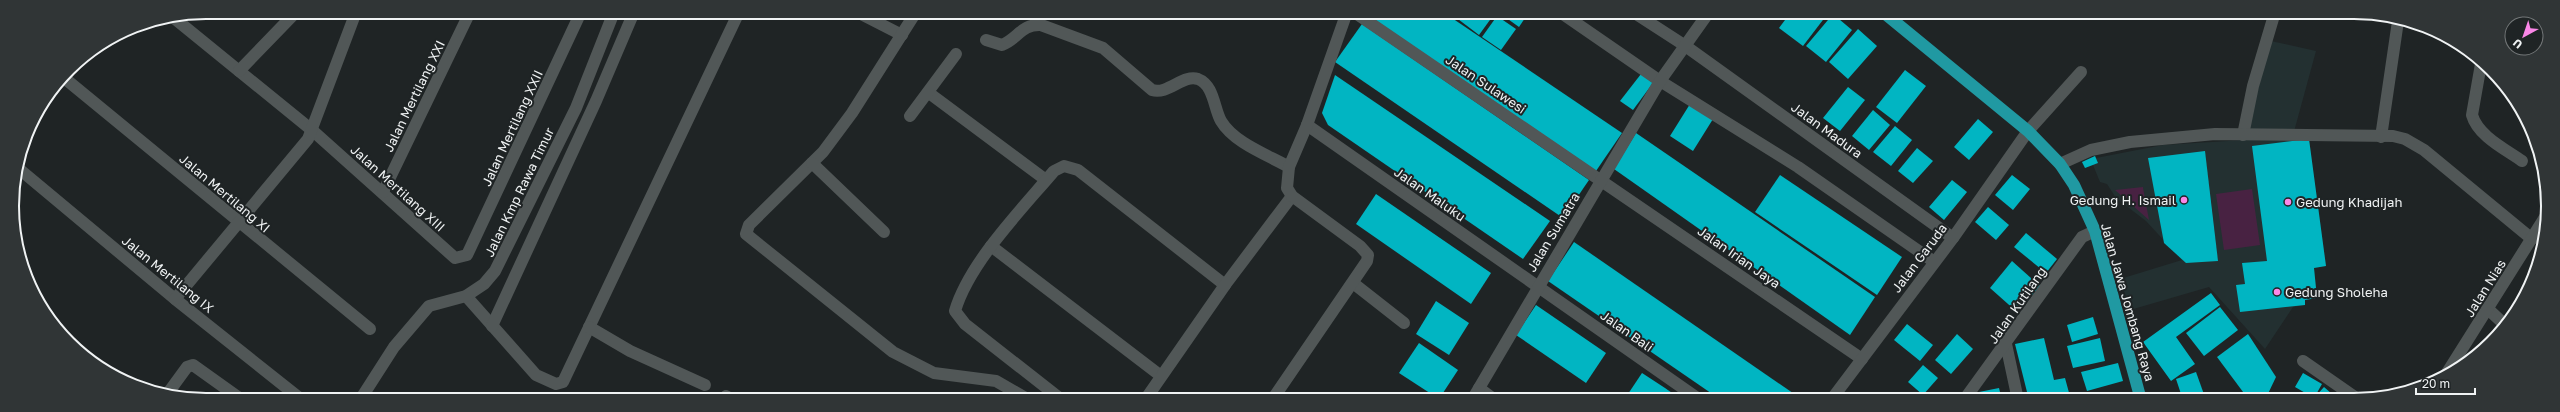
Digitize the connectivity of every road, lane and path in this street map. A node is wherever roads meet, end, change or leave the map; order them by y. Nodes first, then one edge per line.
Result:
1 (289, 19) edge
2 (353, 19) edge
3 (467, 19) edge
4 (578, 19) edge
5 (611, 19) edge
6 (631, 19) edge
7 (736, 19) edge
8 (871, 19) edge
9 (912, 19) edge
10 (1344, 19) edge
11 (1364, 19) edge
12 (1570, 19) edge
13 (1644, 19) edge
14 (1704, 19) edge
15 (1892, 19) edge
16 (2273, 19) edge
17 (178, 22) edge
18 (2398, 24) edge
19 (902, 35) junction
20 (986, 40) dead end
21 (1684, 45) junction
22 (956, 54) dead end
23 (2480, 68) edge
24 (239, 71) junction
25 (2081, 72) dead end
26 (67, 81) edge
27 (1660, 81) junction
28 (929, 93) junction
29 (910, 116) dead end
30 (1307, 124) junction
31 (312, 130) junction
32 (2028, 131) junction
33 (2243, 135) junction
34 (2381, 137) junction
35 (2522, 161) dead end
36 (812, 163) junction
37 (2060, 164) junction
38 (1289, 167) junction
39 (23, 172) edge
40 (1601, 179) junction
41 (1046, 180) junction
42 (383, 192) junction
43 (1292, 196) junction
44 (238, 222) junction
45 (2540, 226) edge
46 (2095, 231) junction
47 (884, 232) dead end
48 (1953, 238) junction
49 (2532, 239) junction
50 (991, 246) junction
51 (468, 255) joint
52 (1934, 261) junction
53 (1353, 283) junction
54 (1225, 285) junction
55 (1538, 286) junction
56 (466, 296) junction
57 (175, 299) junction
58 (2489, 310) junction
59 (2501, 321) edge
60 (1404, 323) dead end
61 (492, 326) junction
62 (589, 327) junction
63 (370, 329) dead end
64 (2006, 344) junction
65 (1862, 359) junction
66 (2303, 361) dead end
67 (2452, 365) edge
68 (1161, 376) junction
69 (705, 385) dead end
70 (1479, 388) junction
71 (171, 389) edge
72 (232, 393) edge
73 (293, 393) edge
74 (364, 393) edge
75 (1017, 393) edge
76 (1053, 393) edge
77 (1150, 393) edge
78 (1277, 393) edge
79 (1476, 393) edge
80 (1486, 393) edge
81 (1690, 393) edge
82 (1836, 393) edge
83 (1969, 393) edge
84 (2016, 393) edge
85 (2139, 393) edge
86 (2349, 393) edge

1 - 24 street
2 - 31 street
3 - 42 street, Jalan Mertilang XXI
4 - 51 street, Jalan Mertilang XXII
5 - 56 street, Jalan Kmp Rawa Timur
6 - 61 street
7 - 62 street
8 - 19 street
9 - 19 street
10 - 30 street
11 - 40 street, Jalan Sulawesi
12 - 27 street
13 - 21 street
14 - 21 street, Jalan Sumatra
15 - 32 main road, Jalan Jawa Jombang Raya
16 - 33 street
17 - 24 street, Jalan Mertilang XIII
18 - 34 street
19 - 36 street
20 - 38 street
21 - 27 street, Jalan Sumatra
21 - 48 street, Jalan Madura
22 - 28 street
23 - 35 street
24 - 31 street, Jalan Mertilang XIII
25 - 32 street, Jalan Garuda
26 - 44 street, Jalan Mertilang XI
27 - 40 street, Jalan Sumatra
27 - 52 street
28 - 29 street
28 - 41 street
30 - 38 street
30 - 55 street, Jalan Maluku
31 - 42 street, Jalan Mertilang XIII
31 - 44 street
32 - 37 main road, Jalan Jawa Jombang Raya
32 - 48 street, Jalan Garuda
33 - 34 street
33 - 37 street
34 - 49 street
36 - 47 street
36 - 75 street
37 - 46 main road, Jalan Jawa Jombang Raya
38 - 43 street
39 - 57 street, Jalan Mertilang IX
40 - 55 street, Jalan Sumatra
40 - 65 street, Jalan Irian Jaya
41 - 50 street
41 - 54 street
42 - 51 street, Jalan Mertilang XIII
43 - 53 street
43 - 54 street
44 - 57 street
44 - 63 street, Jalan Mertilang XI
45 - 49 street, Jalan Nias
46 - 64 street, Jalan Kutilang
46 - 85 main road, Jalan Jawa Jombang Raya
48 - 52 street, Jalan Garuda
49 - 58 street, Jalan Nias
50 - 68 street
50 - 76 street
52 - 65 street, Jalan Garuda
53 - 60 street
53 - 78 street
54 - 68 street
55 - 70 street, Jalan Sumatra
55 - 81 street, Jalan Bali
56 - 61 street
56 - 74 street, Jalan Kmp Rawa Timur
57 - 73 street, Jalan Mertilang IX
58 - 59 street
58 - 67 street, Jalan Nias
61 - 62 street
62 - 69 street
64 - 83 street, Jalan Kutilang
64 - 84 street
65 - 82 street, Jalan Garuda
66 - 86 street
68 - 77 street
70 - 79 street, Jalan Sumatra
70 - 80 street
71 - 72 street

